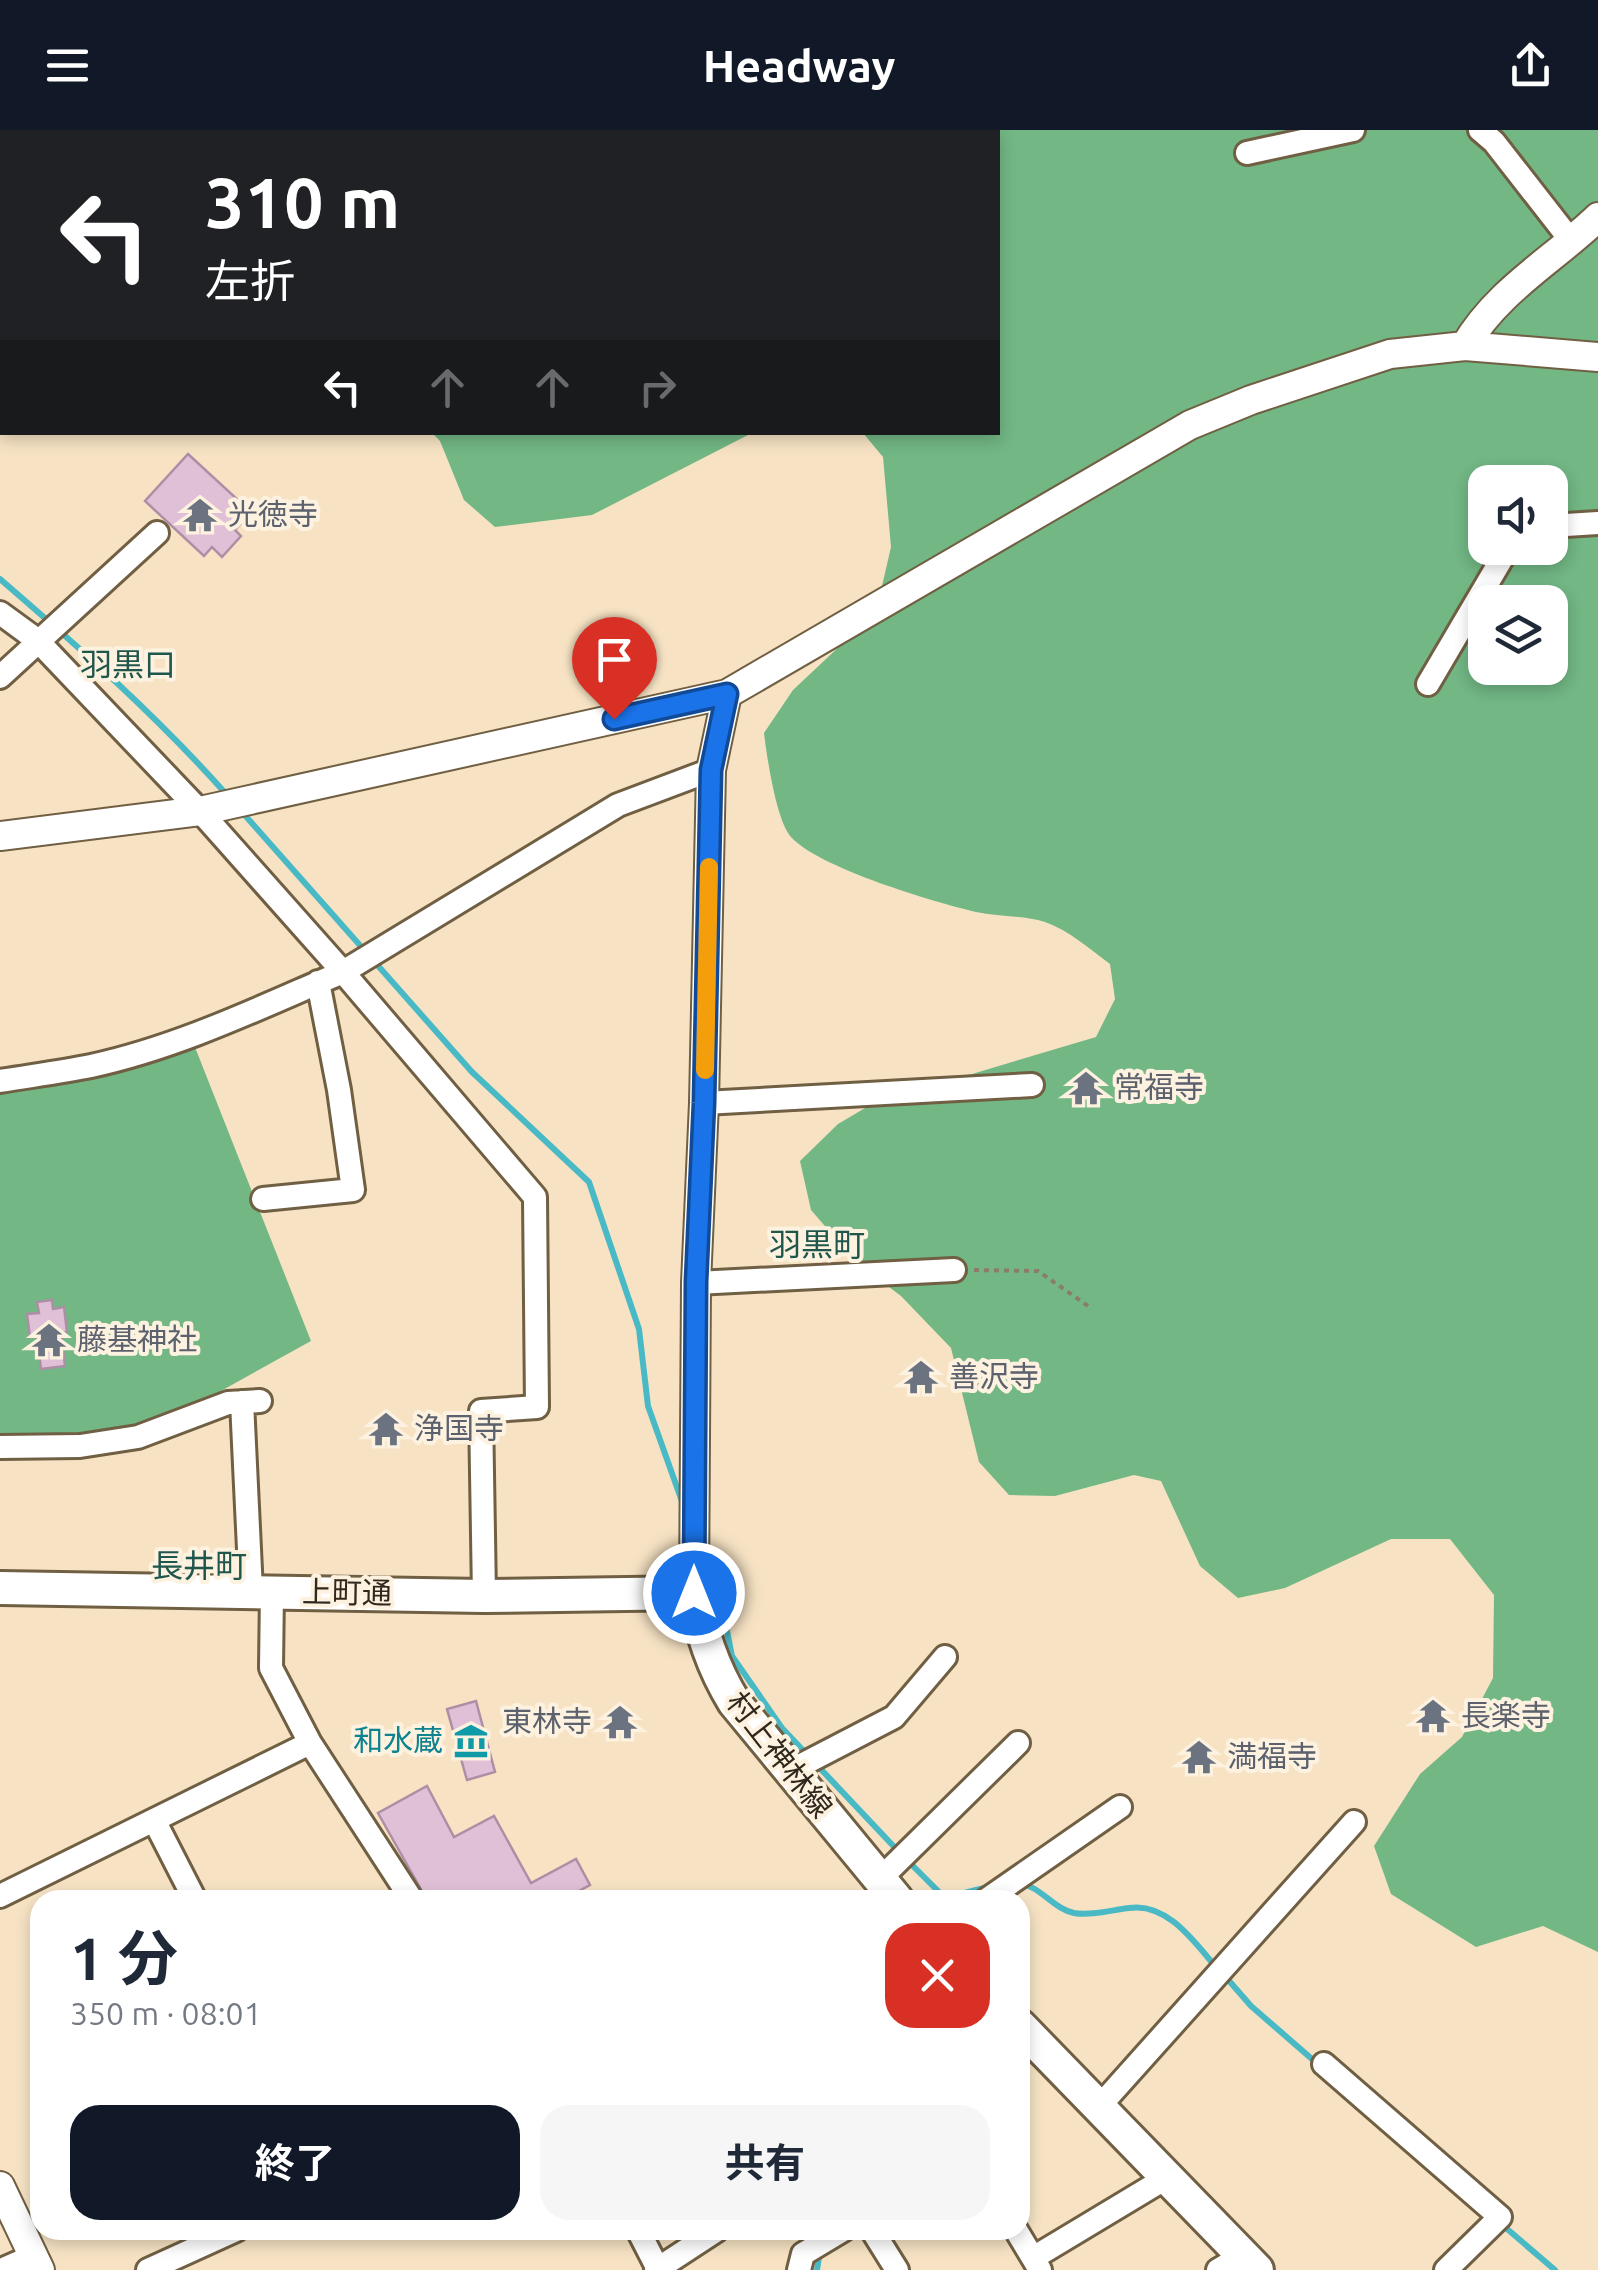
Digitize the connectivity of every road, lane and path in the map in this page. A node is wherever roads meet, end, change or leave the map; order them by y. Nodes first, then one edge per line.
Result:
1 (1353, 130) edge
2 (1480, 130) edge
3 (1247, 152) dead end
4 (1598, 217) edge
5 (1572, 242) junction
6 (1465, 346) junction
7 (1598, 357) edge
8 (1598, 522) edge
9 (1568, 524) edge
10 (157, 533) dead end
11 (1500, 565) edge
12 (0, 613) edge
13 (37, 640) junction
14 (0, 676) edge
15 (1428, 684) dead end
16 (727, 694) junction
17 (711, 770) junction
18 (200, 811) junction
19 (0, 836) edge
20 (343, 972) junction
21 (318, 982) junction
22 (0, 1081) edge
23 (1032, 1086) dead end
24 (704, 1103) junction
25 (263, 1199) dead end
26 (954, 1270) joint
27 (696, 1282) junction
28 (1092, 1308) dead end
29 (0, 1447) edge
30 (0, 1588) edge
31 (262, 1591) junction
32 (694, 1593) junction
33 (484, 1596) junction
34 (944, 1656) dead end
35 (310, 1743) junction
36 (1018, 1743) dead end
37 (790, 1772) junction
38 (1120, 1807) dead end
39 (154, 1820) junction
40 (1354, 1822) dead end
41 (190, 1890) edge
42 (406, 1890) edge
43 (888, 1890) edge
44 (1000, 1890) edge
45 (0, 1896) edge
46 (1030, 2037) edge
47 (1324, 2064) dead end
48 (1098, 2108) junction
49 (1166, 2178) junction
50 (0, 2186) edge
51 (214, 2240) edge
52 (643, 2240) edge
53 (702, 2240) edge
54 (826, 2240) edge
55 (878, 2240) edge
56 (1022, 2240) edge
57 (36, 2263) edge
58 (1036, 2264) edge
59 (1239, 2265) edge
60 (657, 2269) edge
61 (1, 2270) edge
62 (148, 2270) edge
63 (799, 2270) edge
64 (897, 2270) edge
65 (1446, 2270) edge

1 - 3 street
2 - 5 street
4 - 5 street
5 - 6 street
6 - 7 street
6 - 16 street
8 - 9 street
10 - 13 street
11 - 15 street
12 - 13 street
13 - 14 street
13 - 18 street
16 - 17 street
16 - 18 street
17 - 20 street
17 - 24 street
18 - 19 street
18 - 20 street
20 - 21 street
20 - 33 street
21 - 22 street
21 - 25 street
23 - 24 street
24 - 27 street
26 - 27 street
26 - 28 path
27 - 32 street
29 - 31 street
30 - 31 main road, 上町通
31 - 33 main road, 上町通
31 - 35 street
32 - 33 main road, 上町通
32 - 37 main road, 村上神林線
34 - 37 street
35 - 39 street
35 - 42 street
36 - 43 street
37 - 43 main road, 村上神林線
38 - 44 street
39 - 41 street
39 - 45 street
40 - 48 street
46 - 48 main road
47 - 65 street
48 - 49 main road
49 - 58 street
49 - 59 main road
50 - 57 street
51 - 62 street
52 - 60 street
53 - 60 street
54 - 63 street
55 - 64 street
56 - 58 street
57 - 61 street

